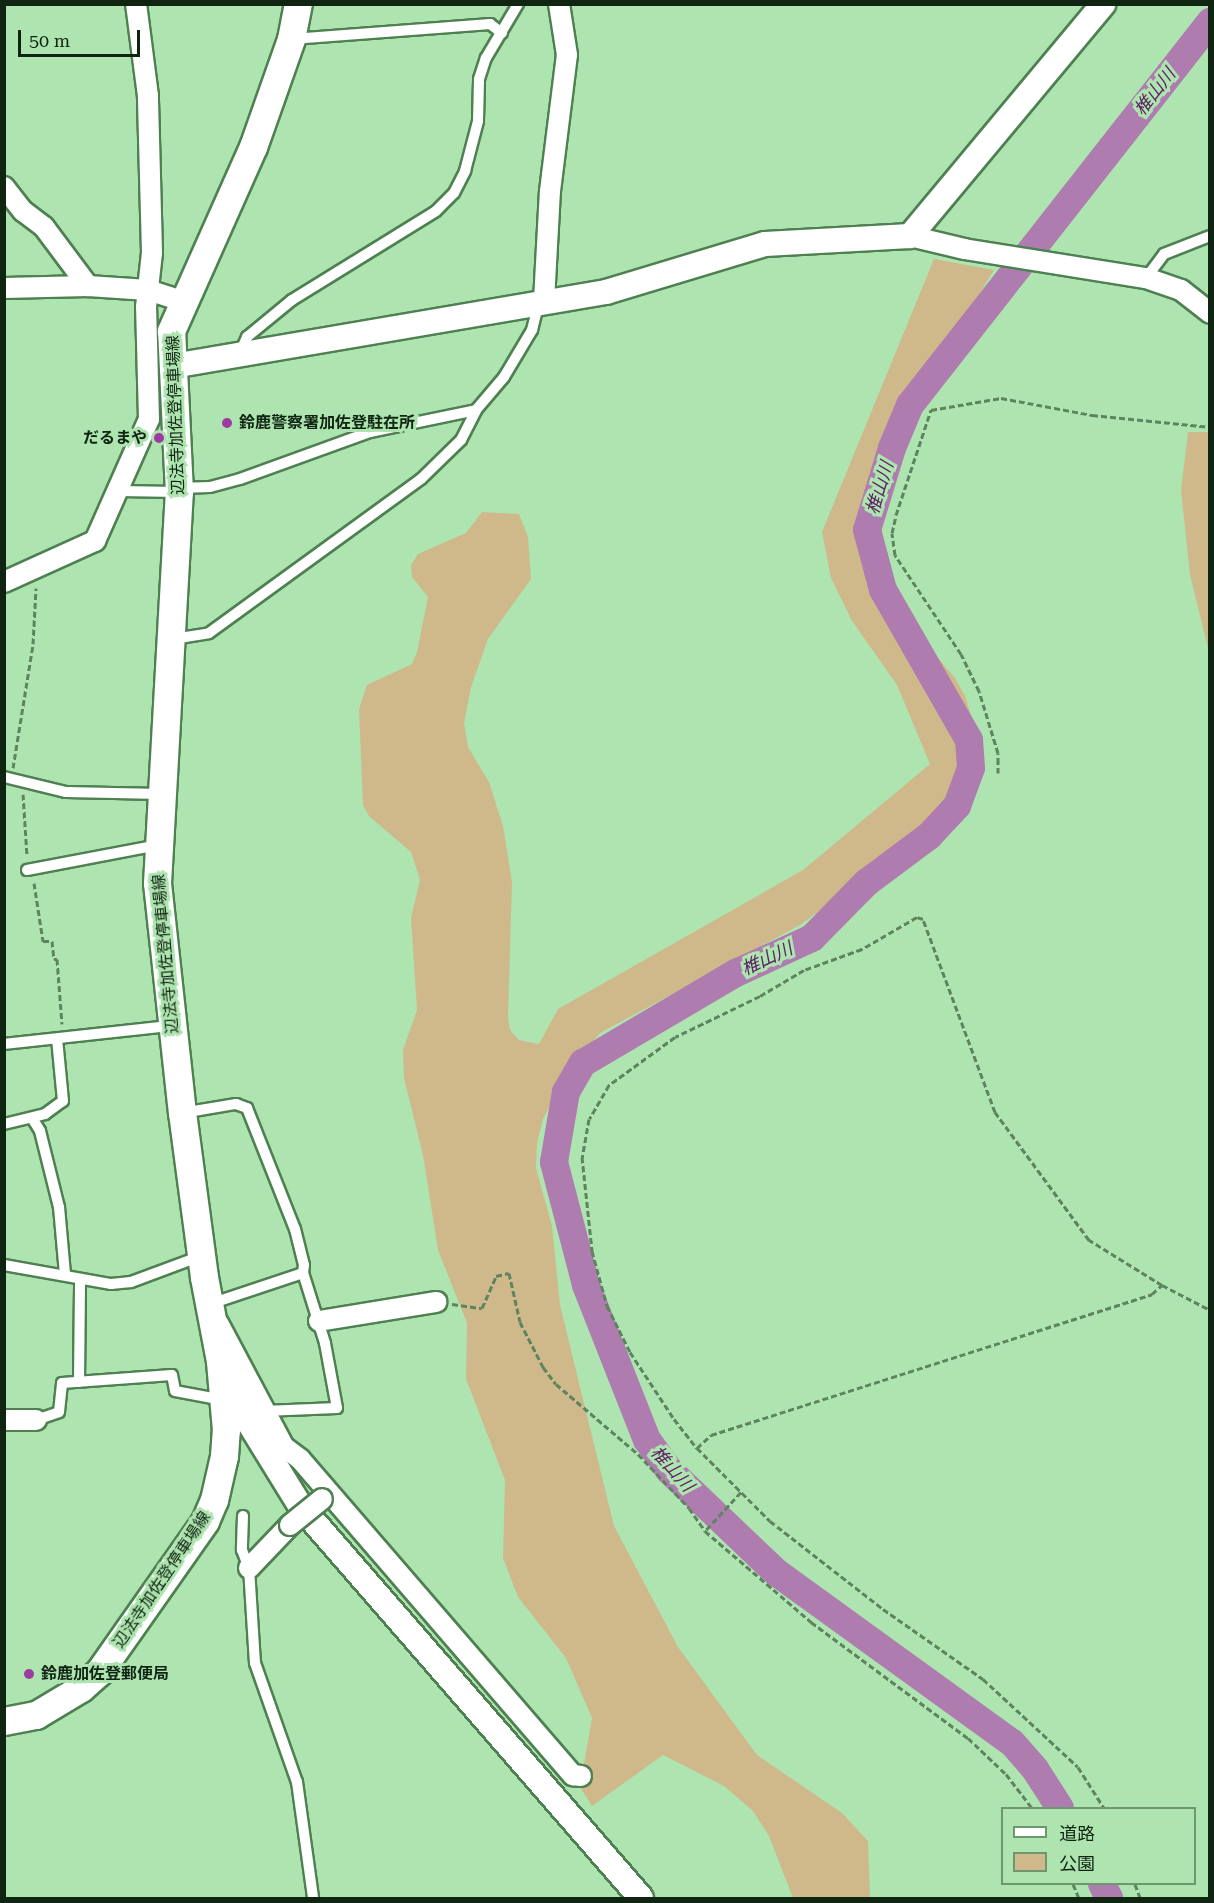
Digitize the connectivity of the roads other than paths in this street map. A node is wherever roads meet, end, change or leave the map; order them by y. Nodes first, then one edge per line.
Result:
1 (136, 4) edge
2 (298, 4) edge
3 (518, 4) edge
4 (559, 4) edge
5 (1102, 4) edge
6 (502, 33) junction
7 (291, 39) junction
8 (4, 187) edge
9 (910, 236) junction
10 (1209, 236) edge
11 (1146, 278) junction
12 (88, 286) junction
13 (4, 288) edge
14 (148, 290) junction
15 (181, 301) junction
16 (542, 301) junction
17 (1209, 313) edge
18 (239, 355) junction
19 (173, 366) junction
20 (476, 410) junction
21 (179, 490) junction
22 (119, 491) junction
23 (4, 582) edge
24 (173, 639) junction
25 (13, 778) edge
26 (162, 794) junction
27 (158, 845) junction
28 (29, 870) road end
29 (172, 1026) junction
30 (60, 1039) junction
31 (4, 1044) edge
32 (182, 1113) junction
33 (32, 1118) junction
34 (4, 1124) edge
35 (201, 1256) junction
36 (4, 1265) edge
37 (303, 1273) junction
38 (64, 1274) junction
39 (80, 1280) junction
40 (435, 1302) road end
41 (210, 1311) junction
42 (319, 1321) junction
43 (220, 1360) junction
44 (79, 1382) junction
45 (223, 1400) junction
46 (264, 1411) junction
47 (4, 1420) edge
48 (36, 1420) joint
49 (324, 1495) junction
50 (243, 1516) dead end
51 (249, 1568) junction
52 (4, 1720) edge
53 (581, 1776) dead end
54 (314, 1899) edge
55 (641, 1899) edge

1 - 14 street
2 - 7 main road, 辺法寺加佐登停車場線
3 - 6 lane
4 - 16 street
5 - 9 street
6 - 7 lane
6 - 18 lane
7 - 15 main road, 辺法寺加佐登停車場線
8 - 12 street
9 - 11 street
9 - 16 street
10 - 11 lane
11 - 17 street
12 - 13 street
12 - 14 street
14 - 15 street
14 - 22 street
15 - 19 main road, 辺法寺加佐登停車場線
16 - 18 street
16 - 20 lane
18 - 19 street
19 - 21 main road, 辺法寺加佐登停車場線
20 - 21 lane
20 - 24 lane
21 - 22 lane
21 - 24 main road, 辺法寺加佐登停車場線
22 - 23 street
24 - 26 main road, 辺法寺加佐登停車場線
25 - 26 lane
26 - 27 main road, 辺法寺加佐登停車場線
27 - 28 lane
27 - 29 main road, 辺法寺加佐登停車場線
29 - 30 lane
29 - 32 main road, 辺法寺加佐登停車場線
30 - 31 lane
30 - 33 lane
32 - 35 main road, 辺法寺加佐登停車場線
32 - 37 lane
33 - 34 lane
33 - 38 lane
35 - 39 lane
35 - 41 main road, 辺法寺加佐登停車場線
36 - 38 lane
37 - 41 lane
37 - 42 lane
38 - 39 lane
39 - 44 lane
40 - 42 street
41 - 43 main road, 辺法寺加佐登停車場線
41 - 46 street
42 - 46 lane
43 - 45 main road, 辺法寺加佐登停車場線
43 - 55 street
44 - 45 lane
44 - 48 lane
45 - 52 main road, 辺法寺加佐登停車場線
46 - 49 street
47 - 48 street
49 - 51 street, bridge
49 - 53 street
50 - 51 lane
51 - 54 lane

